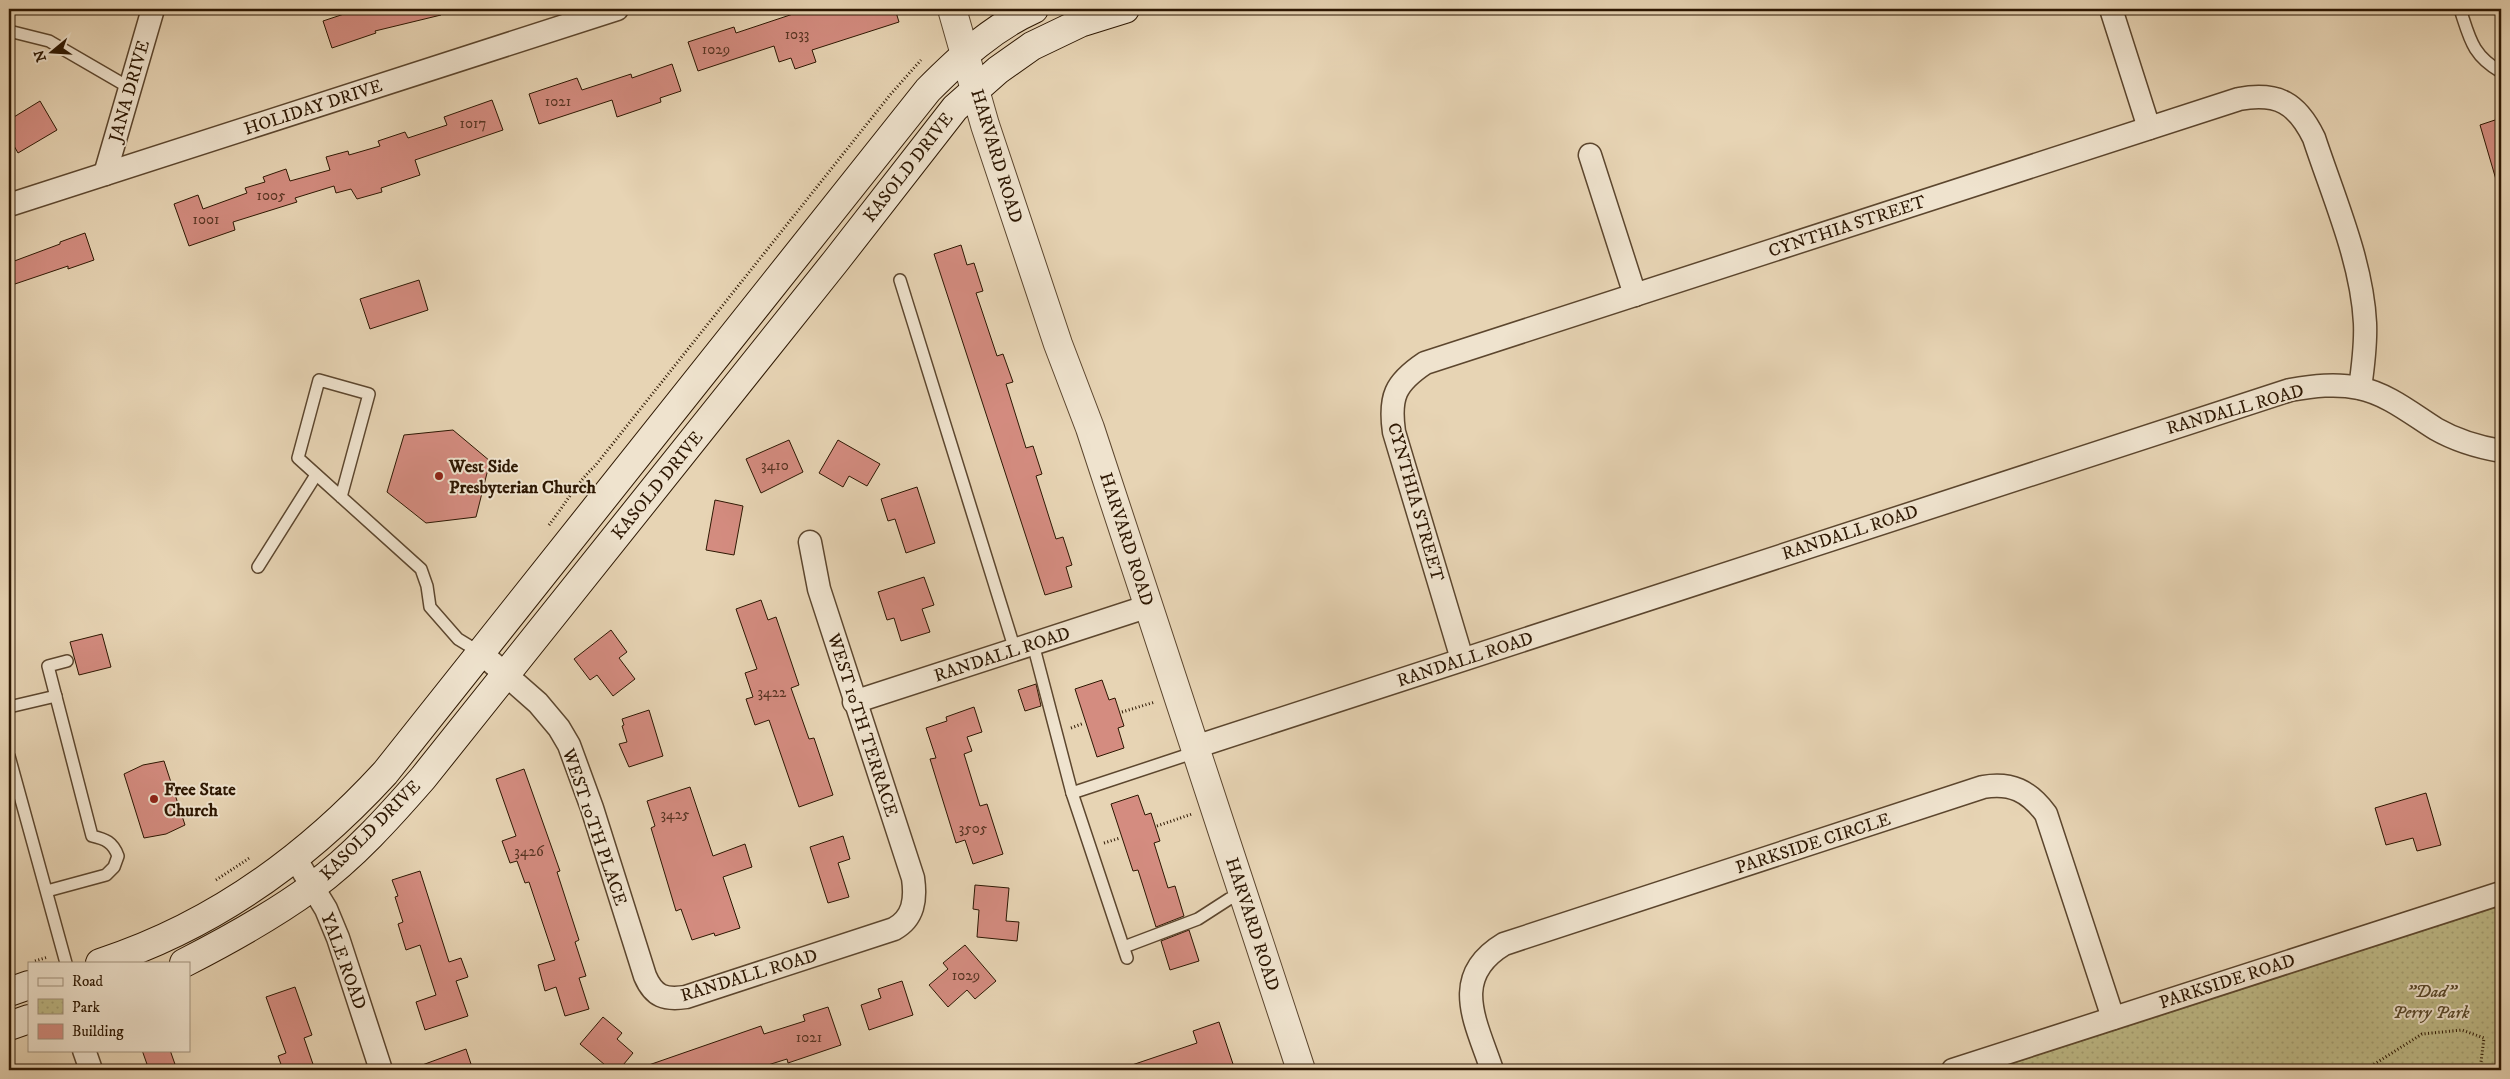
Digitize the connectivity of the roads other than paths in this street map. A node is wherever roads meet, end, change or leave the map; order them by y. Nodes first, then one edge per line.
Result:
1 (153, 9) edge
2 (617, 9) edge
3 (952, 9) edge
4 (1034, 9) edge
5 (1125, 9) edge
6 (2111, 9) edge
7 (2460, 9) edge
8 (9, 31) edge
9 (965, 52) junction
10 (2501, 72) edge
11 (130, 88) junction
12 (975, 89) junction
13 (2149, 128) junction
14 (1590, 155) dead end
15 (106, 174) junction
16 (9, 205) edge
17 (900, 280) dead end
18 (1635, 295) junction
19 (2360, 388) junction
20 (2501, 451) edge
21 (316, 475) junction
22 (341, 497) junction
23 (810, 542) dead end
24 (258, 567) dead end
25 (1149, 606) junction
26 (1024, 647) junction
27 (481, 653) junction
28 (1462, 660) junction
29 (67, 662) dead end
30 (505, 674) junction
31 (56, 696) junction
32 (854, 702) junction
33 (9, 707) edge
34 (1196, 749) junction
35 (9, 756) edge
36 (1072, 793) junction
37 (295, 858) junction
38 (313, 886) junction
39 (47, 891) junction
40 (2501, 893) edge
41 (1243, 894) junction
42 (913, 907) joint
43 (65, 957) edge
44 (103, 962) edge
45 (186, 962) edge
46 (28, 985) edge
47 (9, 992) edge
48 (660, 996) joint
49 (2112, 1018) junction
50 (28, 1019) edge
51 (9, 1026) edge
52 (85, 1052) edge
53 (91, 1070) edge
54 (381, 1070) edge
55 (1301, 1070) edge
56 (1492, 1070) edge
57 (1953, 1070) edge

1 - 11 street, JANA DRIVE
2 - 15 street, HOLIDAY DRIVE
3 - 9 main road, HARVARD ROAD
4 - 9 main road, KASOLD DRIVE
5 - 12 main road, KASOLD DRIVE
6 - 13 street
7 - 10 lane
8 - 11 lane
9 - 12 main road, HARVARD ROAD
9 - 27 main road, KASOLD DRIVE
11 - 15 street, JANA DRIVE
12 - 25 main road, HARVARD ROAD
12 - 30 main road, KASOLD DRIVE
13 - 18 street, CYNTHIA STREET
13 - 19 street, CYNTHIA STREET
14 - 18 street
15 - 16 street, HOLIDAY DRIVE
17 - 26 lane
18 - 28 street, CYNTHIA STREET
19 - 20 street, RANDALL ROAD
19 - 28 street, RANDALL ROAD
21 - 22 lane
21 - 22 lane
21 - 24 lane
22 - 27 lane
23 - 32 street, WEST 10TH TERRACE
25 - 26 street, RANDALL ROAD
25 - 34 main road, HARVARD ROAD
26 - 32 street, RANDALL ROAD
26 - 36 lane
27 - 30 street, WEST 10TH PLACE
27 - 37 main road, KASOLD DRIVE
28 - 34 street, RANDALL ROAD
29 - 31 lane
30 - 38 main road, KASOLD DRIVE
30 - 48 street, WEST 10TH PLACE
31 - 33 lane
31 - 39 lane
32 - 42 street, WEST 10TH TERRACE
34 - 36 lane
34 - 41 main road, HARVARD ROAD
35 - 39 lane
36 - 41 lane
37 - 38 street, YALE ROAD
37 - 44 main road, KASOLD DRIVE
38 - 45 main road, KASOLD DRIVE
38 - 54 street, YALE ROAD
39 - 43 lane
40 - 49 street, PARKSIDE ROAD
41 - 55 main road, HARVARD ROAD
42 - 48 street, RANDALL ROAD
46 - 47 main road
49 - 56 street, PARKSIDE CIRCLE
49 - 57 street, PARKSIDE ROAD
50 - 51 main road
52 - 53 street

